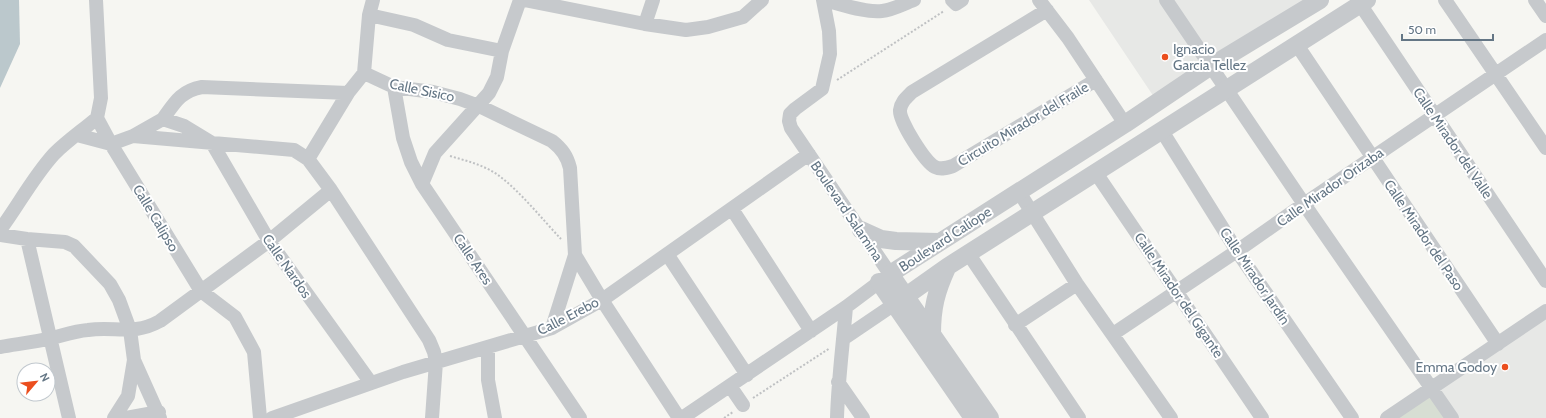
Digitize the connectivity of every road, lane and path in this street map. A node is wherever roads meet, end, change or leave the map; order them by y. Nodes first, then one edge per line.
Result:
1 (96, 0) edge
2 (373, 0) edge
3 (520, 0) edge
4 (524, 0) edge
5 (653, 0) edge
6 (762, 0) edge
7 (823, 0) edge
8 (914, 0) edge
9 (1166, 0) edge
10 (1320, 0) edge
11 (1446, 0) edge
12 (1535, 0) edge
13 (956, 1) edge
14 (1364, 2) edge
15 (1043, 5) edge
16 (369, 15) junction
17 (1546, 16) edge
18 (645, 24) junction
19 (1546, 40) edge
20 (1297, 45) junction
21 (502, 51) junction
22 (1212, 66) junction
23 (364, 73) junction
24 (1495, 74) junction
25 (1096, 80) junction
26 (394, 88) junction
27 (822, 89) junction
28 (1228, 90) junction
29 (348, 93) junction
30 (479, 106) junction
31 (1434, 115) junction
32 (97, 118) junction
33 (163, 118) junction
34 (1126, 124) junction
35 (1162, 131) junction
36 (77, 135) junction
37 (133, 136) junction
38 (212, 143) junction
39 (111, 144) junction
40 (1546, 148) edge
41 (435, 153) junction
42 (809, 154) junction
43 (1372, 158) junction
44 (308, 159) junction
45 (1096, 173) junction
46 (422, 184) junction
47 (331, 190) junction
48 (1019, 192) junction
49 (1304, 204) junction
50 (732, 209) junction
51 (1032, 213) junction
52 (0, 230) edge
53 (861, 230) junction
54 (0, 235) edge
55 (27, 239) junction
56 (268, 241) junction
57 (939, 242) junction
58 (1238, 251) junction
59 (968, 253) junction
60 (667, 254) junction
61 (575, 255) junction
62 (947, 267) junction
63 (885, 278) junction
64 (1546, 280) edge
65 (1077, 284) junction
66 (201, 291) junction
67 (1176, 291) junction
68 (602, 300) junction
69 (901, 300) junction
70 (846, 307) junction
71 (1546, 311) edge
72 (1016, 325) junction
73 (552, 328) junction
74 (130, 330) junction
75 (811, 331) junction
76 (932, 334) junction
77 (1113, 334) junction
78 (524, 336) junction
79 (50, 338) junction
80 (844, 339) junction
81 (1498, 344) junction
82 (0, 347) edge
83 (488, 347) junction
84 (134, 360) junction
85 (436, 362) junction
86 (747, 375) junction
87 (838, 382) junction
88 (371, 383) junction
89 (730, 386) junction
90 (1431, 388) junction
91 (742, 405) junction
92 (160, 415) edge
93 (69, 418) edge
94 (114, 418) edge
95 (126, 418) edge
96 (260, 418) edge
97 (272, 418) edge
98 (432, 418) edge
99 (495, 418) edge
100 (580, 418) edge
101 (680, 418) edge
102 (724, 418) edge
103 (837, 418) edge
104 (863, 418) edge
105 (973, 418) edge
106 (990, 418) edge
107 (1079, 418) edge
108 (1171, 418) edge
109 (1262, 418) edge
110 (1352, 418) edge
111 (1387, 418) edge
112 (1452, 418) edge

1 - 32 street
2 - 16 street
3 - 21 street
4 - 18 street
5 - 18 street
6 - 18 street
7 - 8 street
7 - 27 street
9 - 22 street
10 - 22 street, Boulevard Calíope
11 - 24 street
12 - 17 street
13 - 27 path
14 - 20 street, Boulevard Calíope
14 - 31 street, Calle Mirador del Valle
15 - 25 street
15 - 25 street, Circuito Mirador del Fraile
16 - 21 street
16 - 23 street
19 - 24 street, Calle Mirador Orizaba
20 - 28 street, Boulevard Calíope
20 - 43 street, Calle Mirador del Paso
21 - 30 street
22 - 28 street
22 - 34 street, Boulevard Calíope
23 - 26 street, Calle Sisico
23 - 29 street
24 - 31 street, Calle Mirador Orizaba
24 - 40 street
25 - 34 street
26 - 30 street, Calle Sisico
26 - 46 street, Calle Ares
27 - 42 street, Boulevard Salamina
28 - 35 street, Boulevard Calíope
28 - 49 street
29 - 33 street
29 - 44 street
30 - 41 street
30 - 61 street, Calle Sisico
31 - 43 street, Calle Mirador Orizaba
31 - 64 street, Calle Mirador del Valle
32 - 36 street
32 - 39 street, Calle Calipso
33 - 37 street
33 - 38 street
34 - 48 street, Boulevard Calíope
35 - 45 street, Boulevard Calíope
35 - 58 street, Calle Mirador Jardín
36 - 39 street
36 - 52 street
37 - 38 street
37 - 39 street
38 - 44 street
38 - 56 street, Calle Nardos
39 - 66 street, Calle Calipso
41 - 46 street
41 - 61 path
42 - 50 street, Calle Erebo
42 - 53 street, Boulevard Salamina
43 - 49 street, Calle Mirador Orizaba
43 - 81 street, Calle Mirador del Paso
44 - 47 street
45 - 51 street, Boulevard Calíope
45 - 67 street, Calle Mirador del Gigante
46 - 78 street, Calle Ares
47 - 56 street
47 - 85 street
48 - 51 street
48 - 57 street, Boulevard Calíope
49 - 58 street, Calle Mirador Orizaba
49 - 90 street
50 - 60 street, Calle Erebo
50 - 75 street
51 - 59 street, Boulevard Calíope
51 - 65 street
53 - 57 street
53 - 63 street, Boulevard Salamina
54 - 55 street
55 - 74 street
55 - 79 street
56 - 66 street
56 - 88 street, Calle Nardos
57 - 63 street, Boulevard Calíope
58 - 67 street, Calle Mirador Orizaba
58 - 110 street, Calle Mirador Jardín
59 - 62 street, Boulevard Calíope
59 - 72 street
60 - 68 street, Calle Erebo
60 - 86 street
61 - 68 street
61 - 73 street
62 - 69 street, Boulevard Calíope
62 - 76 street
63 - 69 street, Boulevard Salamina
63 - 70 street, Boulevard Calíope
65 - 72 street
65 - 77 street
66 - 74 street
66 - 96 street, Calle Calipso
67 - 77 street, Calle Mirador Orizaba
67 - 109 street, Calle Mirador del Gigante
68 - 73 street, Calle Erebo
68 - 101 street
69 - 76 street, Boulevard Salamina
69 - 80 street
69 - 105 street, Boulevard Salamina
70 - 75 street, Boulevard Calíope
70 - 80 street
71 - 81 street
72 - 107 street
73 - 78 street, Calle Erebo
74 - 79 street
74 - 84 street
75 - 86 street, Boulevard Calíope
76 - 106 street, Boulevard Salamina
77 - 108 street
78 - 83 street, Calle Erebo
78 - 100 street, Calle Ares
79 - 82 street
79 - 93 street
80 - 87 street
80 - 91 path
81 - 90 street
83 - 85 street, Calle Erebo
83 - 99 street
84 - 92 street
84 - 94 street
85 - 88 street, Calle Erebo
85 - 98 street
86 - 89 street, Boulevard Calíope
87 - 103 street
87 - 104 street
88 - 97 street, Calle Erebo
89 - 91 street
89 - 101 street, Boulevard Calíope
90 - 111 street
90 - 112 street
91 - 102 path
92 - 95 street

